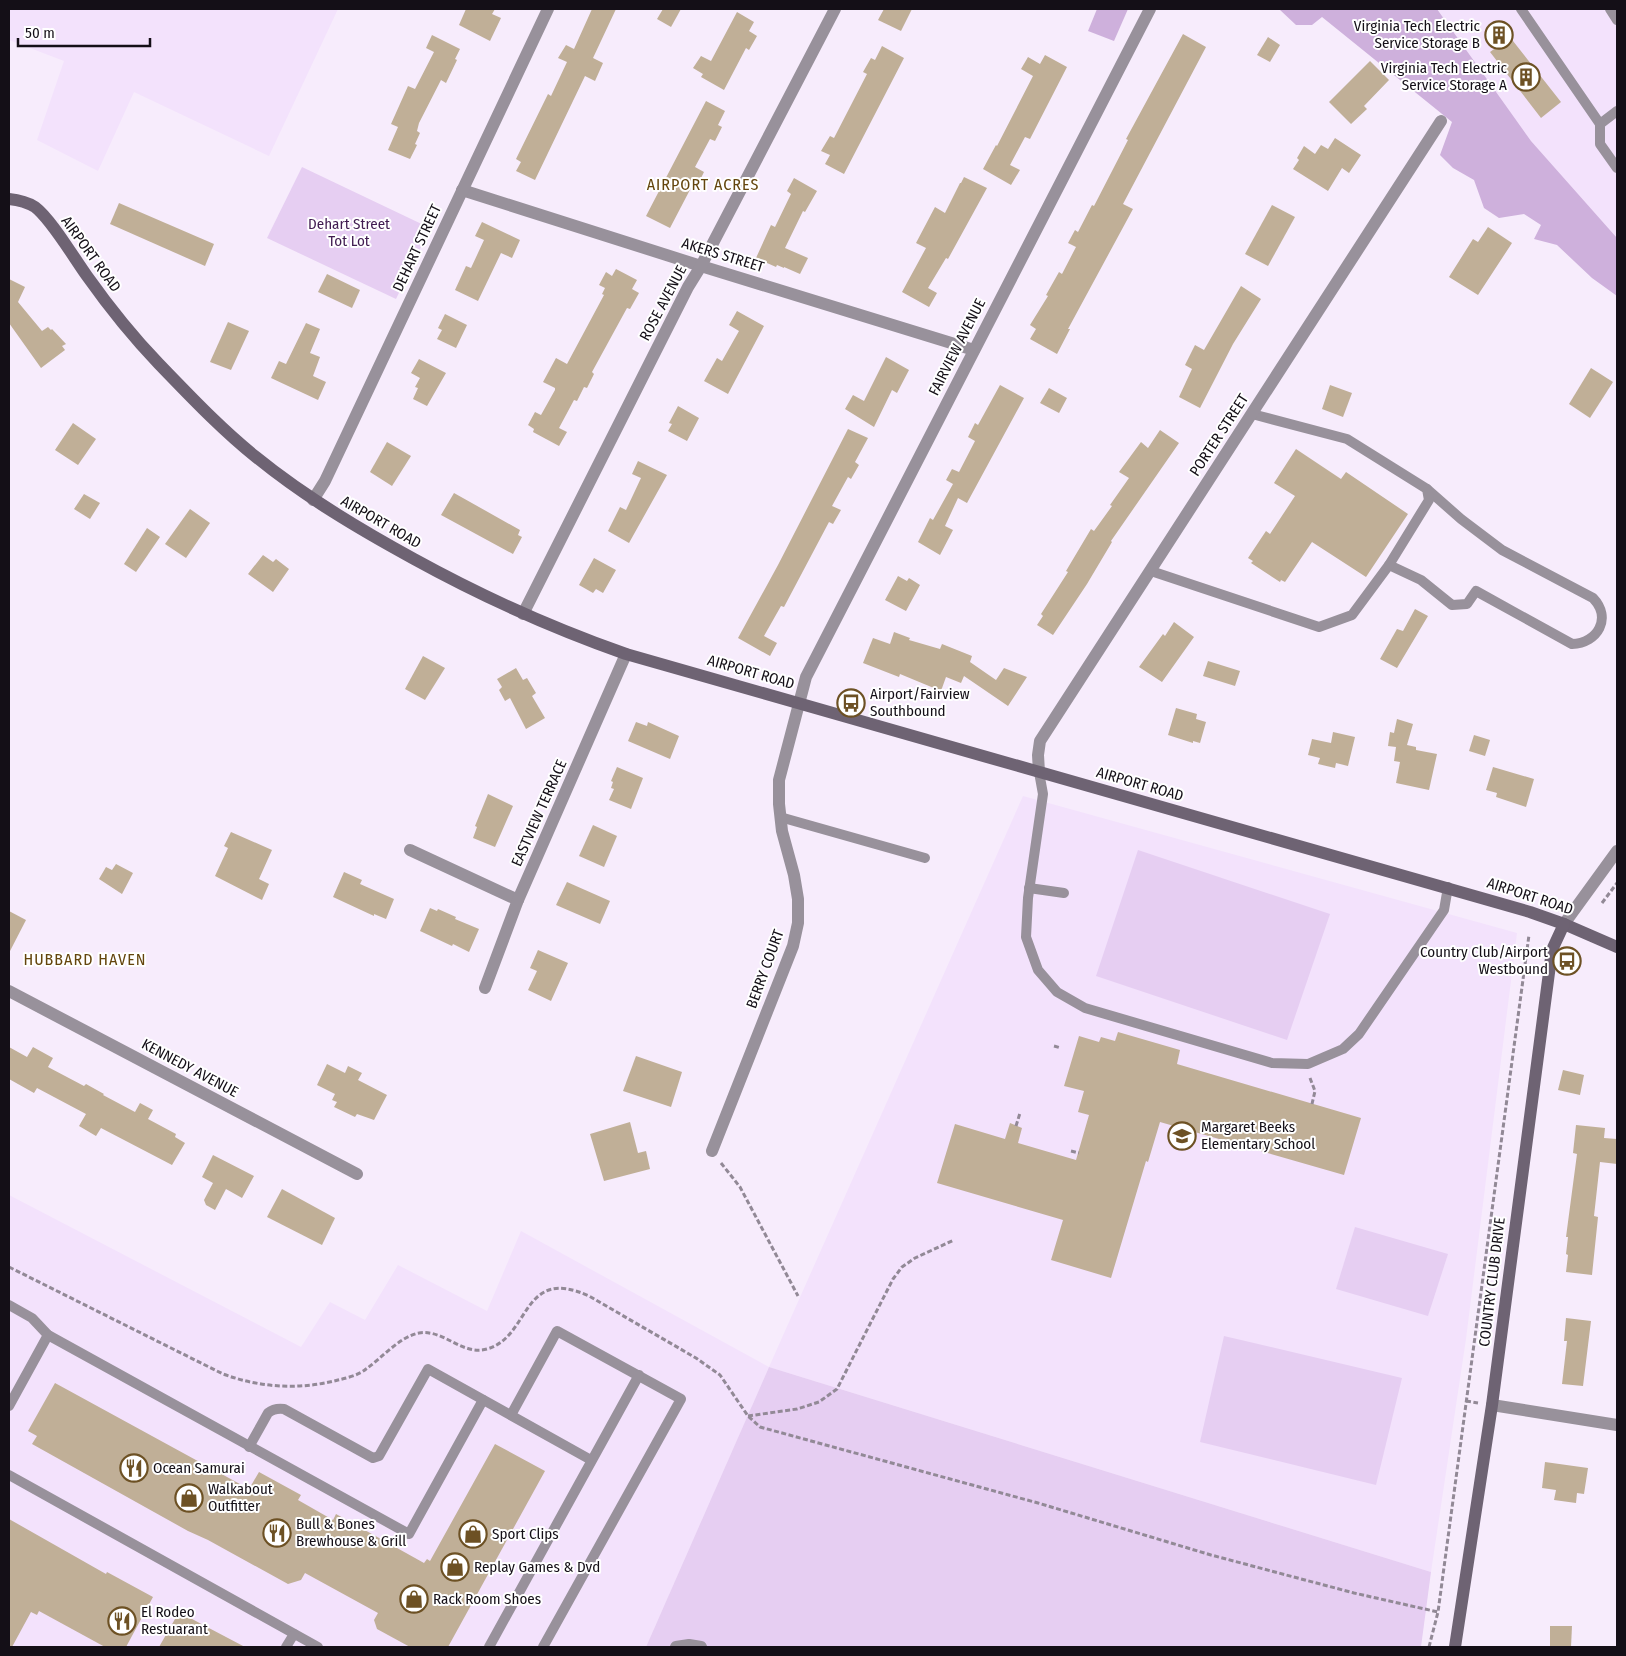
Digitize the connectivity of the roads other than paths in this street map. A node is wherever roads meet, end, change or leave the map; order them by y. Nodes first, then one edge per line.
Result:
1 (548, 9) edge
2 (835, 9) edge
3 (1150, 9) edge
4 (1521, 9) edge
5 (1610, 9) edge
6 (1617, 20) edge
7 (1617, 112) edge
8 (1441, 120) dead end
9 (1600, 124) junction
10 (1617, 168) edge
11 (462, 190) junction
12 (9, 199) edge
13 (701, 266) junction
14 (974, 350) junction
15 (1252, 414) junction
16 (1426, 489) junction
17 (313, 500) junction
18 (1389, 565) junction
19 (1150, 571) junction
20 (523, 614) junction
21 (626, 654) junction
22 (799, 703) junction
23 (1039, 772) junction
24 (780, 817) junction
25 (410, 850) dead end
26 (1617, 851) edge
27 (926, 858) dead end
28 (1448, 887) junction
29 (1029, 888) junction
30 (1064, 893) dead end
31 (518, 900) junction
32 (1564, 924) junction
33 (1617, 947) edge
34 (485, 988) dead end
35 (9, 991) edge
36 (712, 1152) road end
37 (357, 1174) dead end
38 (9, 1304) edge
39 (48, 1335) junction
40 (638, 1375) junction
41 (483, 1400) junction
42 (1492, 1405) junction
43 (9, 1406) edge
44 (511, 1415) junction
45 (1617, 1425) edge
46 (249, 1446) junction
47 (591, 1460) junction
48 (9, 1475) edge
49 (294, 1634) junction
50 (286, 1647) edge
51 (318, 1647) edge
52 (489, 1647) edge
53 (543, 1647) edge
54 (676, 1647) edge
55 (701, 1647) edge
56 (1455, 1647) edge

1 - 11 street, DEHART STREET
2 - 13 street, ROSE AVENUE
3 - 14 street, FAIRVIEW AVENUE
4 - 9 lane
5 - 6 lane
7 - 9 lane
8 - 15 street, PORTER STREET
9 - 10 lane
11 - 13 street, AKERS STREET
11 - 17 street, DEHART STREET
12 - 17 street, AIRPORT ROAD
13 - 14 street, AKERS STREET
13 - 20 street, ROSE AVENUE
14 - 22 street, FAIRVIEW AVENUE
15 - 16 lane
15 - 19 street, PORTER STREET
16 - 18 lane
16 - 18 lane
17 - 20 street, AIRPORT ROAD
18 - 19 lane
19 - 23 street, PORTER STREET
20 - 21 street, AIRPORT ROAD
21 - 22 street, AIRPORT ROAD
21 - 31 street, EASTVIEW TERRACE
22 - 23 street, AIRPORT ROAD
22 - 24 street, BERRY COURT
23 - 28 street, AIRPORT ROAD
23 - 29 lane
24 - 27 lane
24 - 36 street, BERRY COURT
25 - 31 street
26 - 32 street
28 - 29 lane
28 - 32 street, AIRPORT ROAD
29 - 30 lane
31 - 34 street, EASTVIEW TERRACE
32 - 33 street, AIRPORT ROAD
32 - 42 street, COUNTRY CLUB DRIVE
35 - 37 street, KENNEDY AVENUE
38 - 39 lane
39 - 43 lane
39 - 46 lane
40 - 44 lane
40 - 47 lane
40 - 53 lane
41 - 44 lane
41 - 46 lane
41 - 46 lane
42 - 45 street
42 - 56 street, COUNTRY CLUB DRIVE
44 - 47 lane
47 - 52 lane
48 - 49 lane
49 - 50 lane
49 - 51 lane
54 - 55 street

